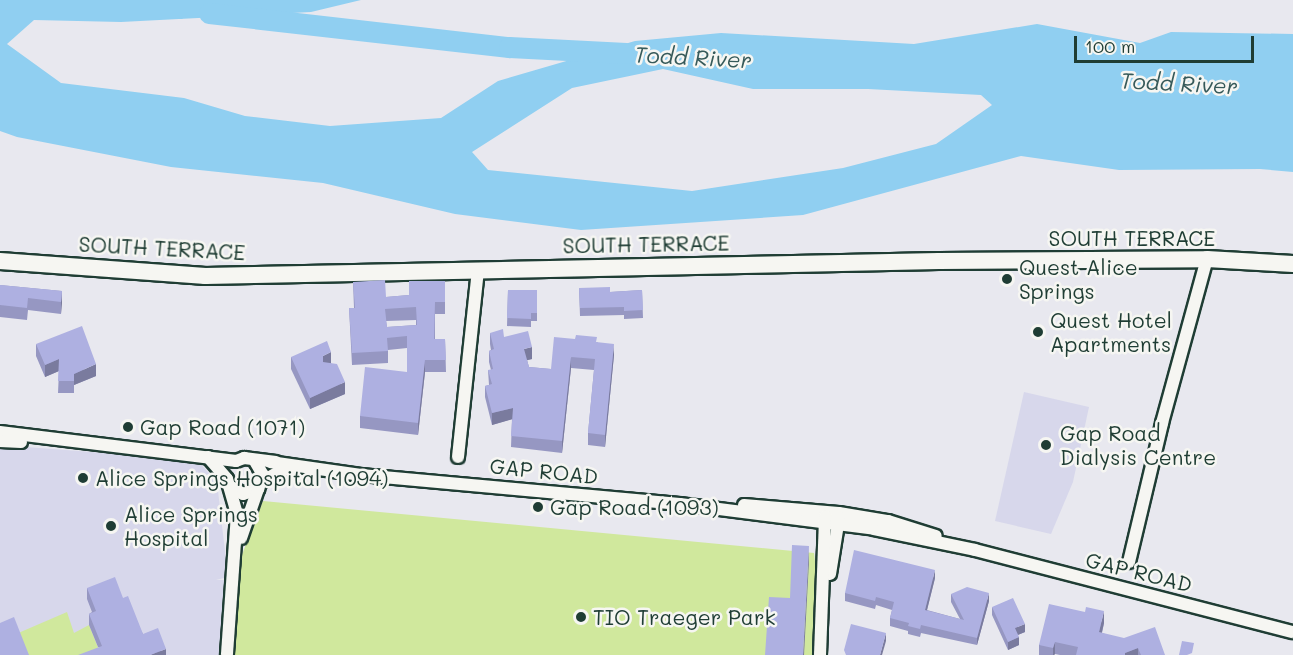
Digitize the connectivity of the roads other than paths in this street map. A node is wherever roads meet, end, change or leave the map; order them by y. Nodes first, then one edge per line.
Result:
1 (1207, 259) junction
2 (0, 261) edge
3 (1293, 264) edge
4 (478, 270) junction
5 (0, 432) edge
6 (0, 441) edge
7 (58, 441) junction
8 (208, 457) junction
9 (458, 457) dead end
10 (236, 461) junction
11 (255, 461) junction
12 (270, 462) junction
13 (297, 467) junction
14 (405, 477) junction
15 (229, 483) junction
16 (260, 485) junction
17 (825, 517) junction
18 (838, 518) junction
19 (234, 559) junction
20 (1129, 562) dead end
21 (822, 622) junction
22 (1293, 632) edge
23 (227, 655) edge
24 (820, 655) edge

1 - 3 street, SOUTH TERRACE
1 - 4 street, SOUTH TERRACE
1 - 20 street
2 - 4 street, SOUTH TERRACE
4 - 9 street
5 - 7 street, GAP ROAD
6 - 7 street, GAP ROAD
7 - 8 street, GAP ROAD
8 - 10 street, GAP ROAD
8 - 15 street
10 - 11 street, GAP ROAD
10 - 15 street
11 - 12 street, GAP ROAD
11 - 16 street
12 - 13 street, GAP ROAD
12 - 14 street, GAP ROAD
13 - 14 street, GAP ROAD
13 - 16 street
14 - 17 street, GAP ROAD
15 - 16 street
15 - 19 street
16 - 19 street
17 - 18 street, GAP ROAD
17 - 21 street
18 - 21 street
18 - 22 street, GAP ROAD
19 - 23 street
21 - 24 street

